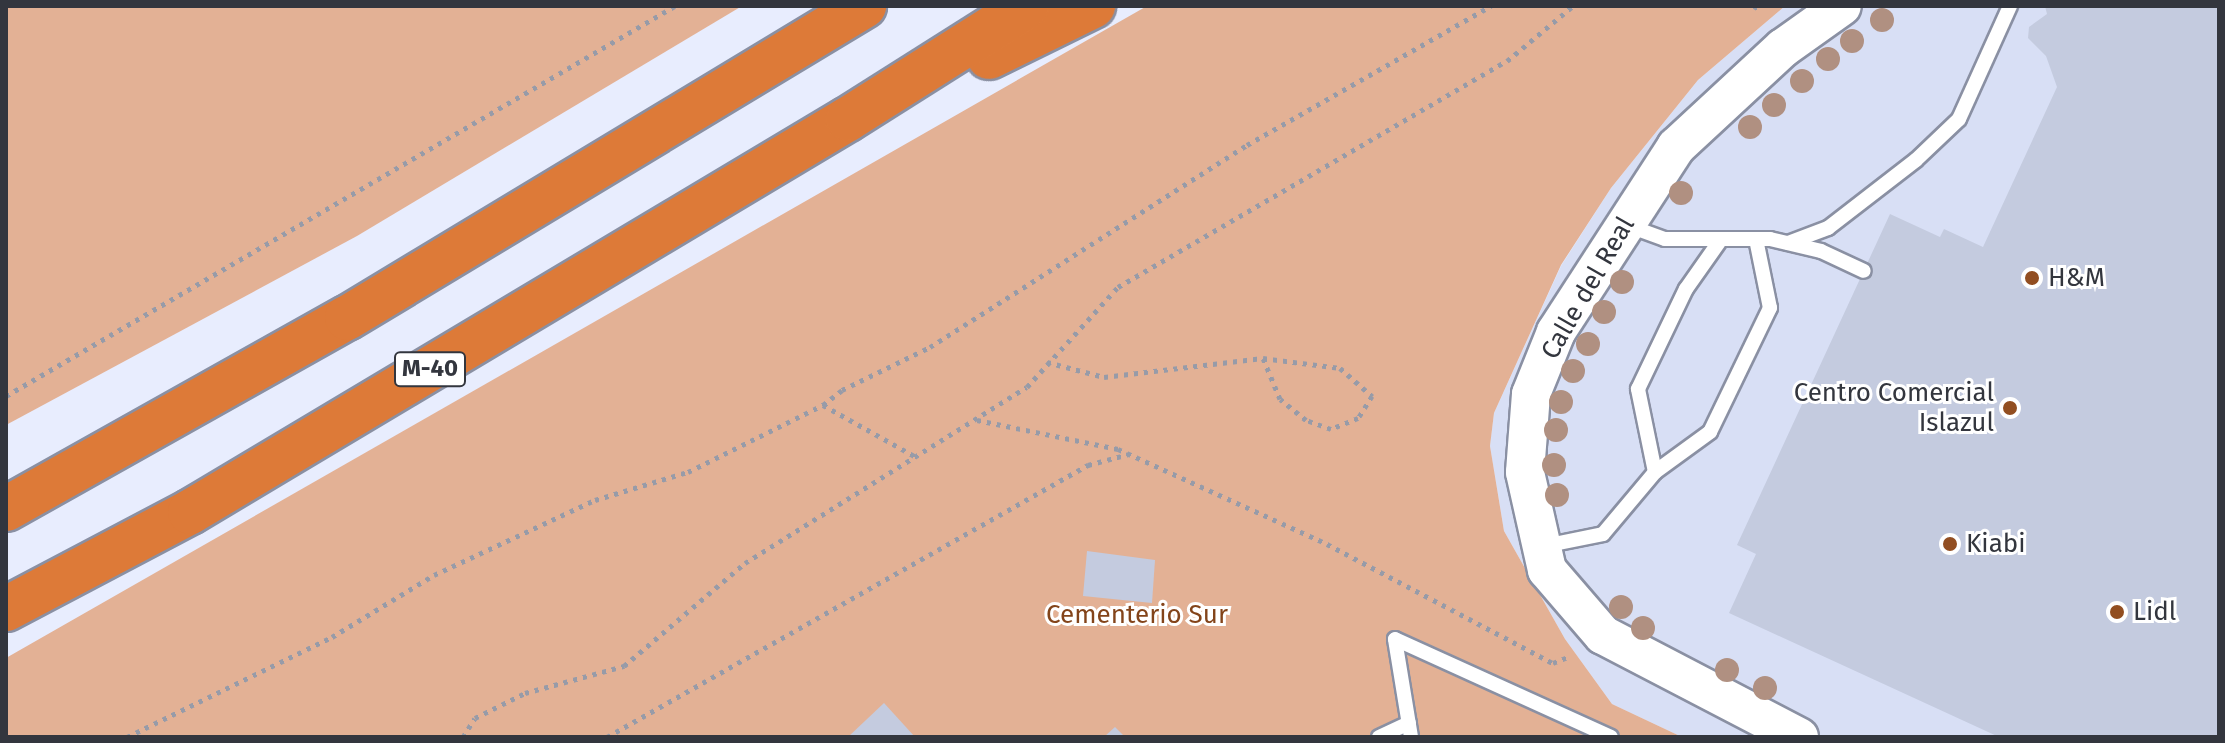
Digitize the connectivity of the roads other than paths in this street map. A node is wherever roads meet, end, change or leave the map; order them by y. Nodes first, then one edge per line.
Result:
1 (1027, 6) edge
2 (1093, 6) edge
3 (1842, 6) edge
4 (2010, 6) edge
5 (848, 13) edge
6 (848, 119) junction
7 (1623, 224) junction
8 (1756, 239) junction
9 (1719, 242) junction
10 (1788, 243) junction
11 (1864, 271) dead end
12 (1655, 472) junction
13 (6, 509) edge
14 (1539, 547) junction
15 (6, 609) edge
16 (1410, 730) edge
17 (1379, 737) edge
18 (1611, 737) edge
19 (1799, 737) edge

1 - 6 highway, M-40
2 - 6 highway, M-40
3 - 7 street, Calle del Real
4 - 10 lane
5 - 13 highway
6 - 15 highway, M-40
7 - 9 lane
7 - 14 street, Calle del Real
8 - 9 lane
8 - 10 lane
8 - 12 lane
9 - 12 lane
10 - 11 lane
12 - 14 lane
14 - 19 street, Calle del Real
16 - 17 lane
16 - 18 lane

